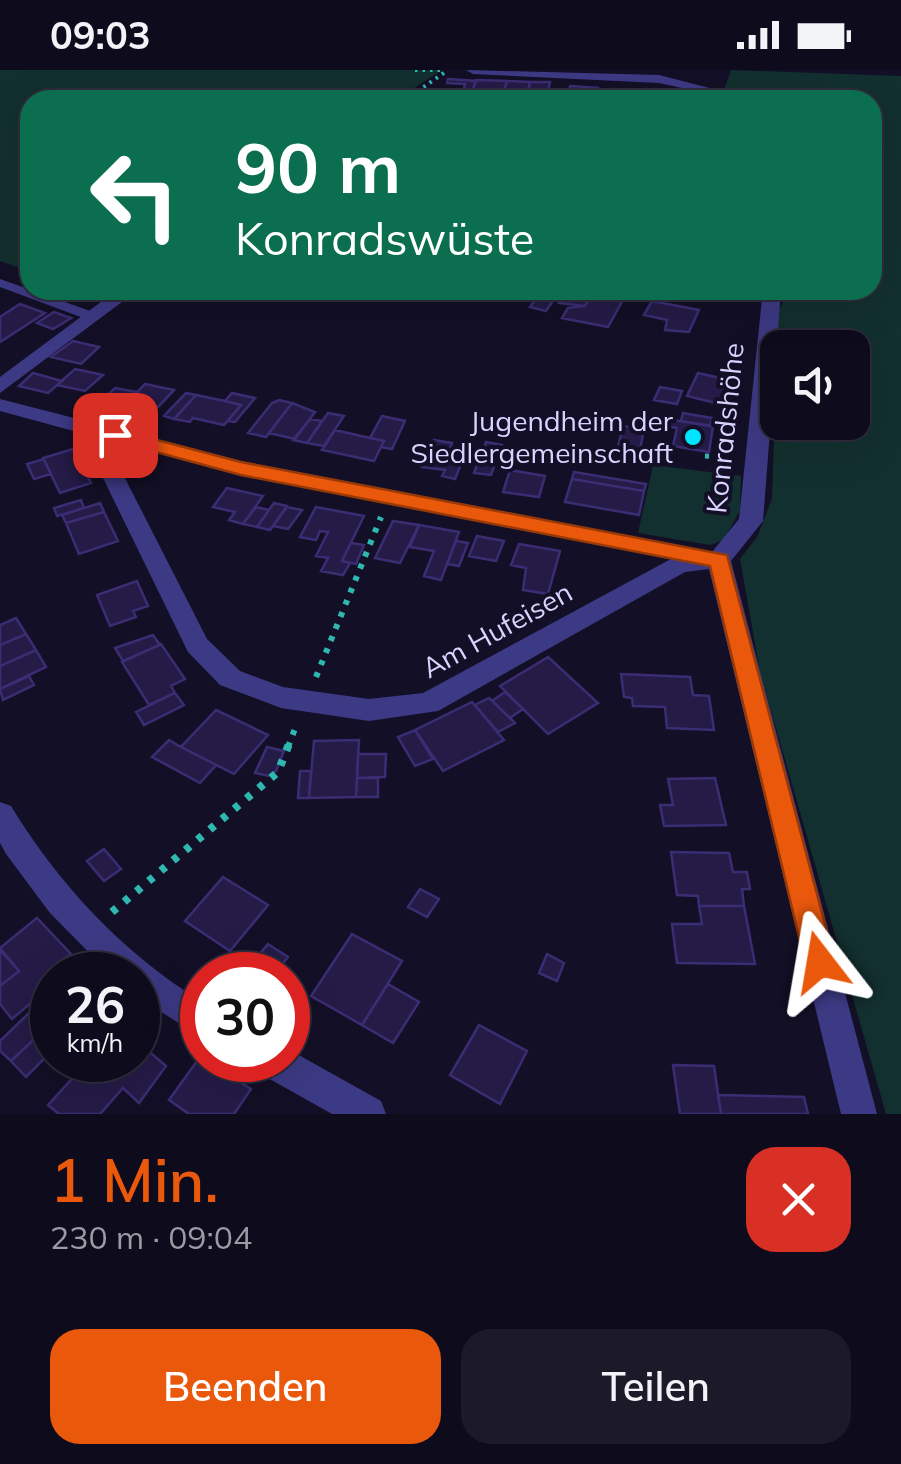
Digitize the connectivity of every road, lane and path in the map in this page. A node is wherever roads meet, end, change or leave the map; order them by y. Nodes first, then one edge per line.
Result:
1 (415, 70) edge
2 (445, 70) edge
3 (472, 70) edge
4 (418, 90) edge
5 (715, 90) edge
6 (47, 300) edge
7 (114, 300) edge
8 (770, 300) edge
9 (91, 316) junction
10 (0, 387) edge
11 (0, 404) edge
12 (88, 426) junction
13 (389, 498) junction
14 (720, 560) junction
15 (306, 702) junction
16 (0, 815) edge
17 (90, 931) junction
18 (180, 1008) edge
19 (310, 1081) edge
20 (368, 1114) edge
21 (859, 1114) edge

1 - 2 path
2 - 4 path
3 - 5 street
6 - 9 lane
7 - 9 street
8 - 14 street, Konradshöhe
9 - 10 street
11 - 12 street
12 - 13 street
12 - 15 street, Am Hufeisen
13 - 14 street
13 - 15 path
14 - 15 street, Am Hufeisen
14 - 21 street
15 - 17 path
16 - 17 street
17 - 18 street
19 - 20 street

